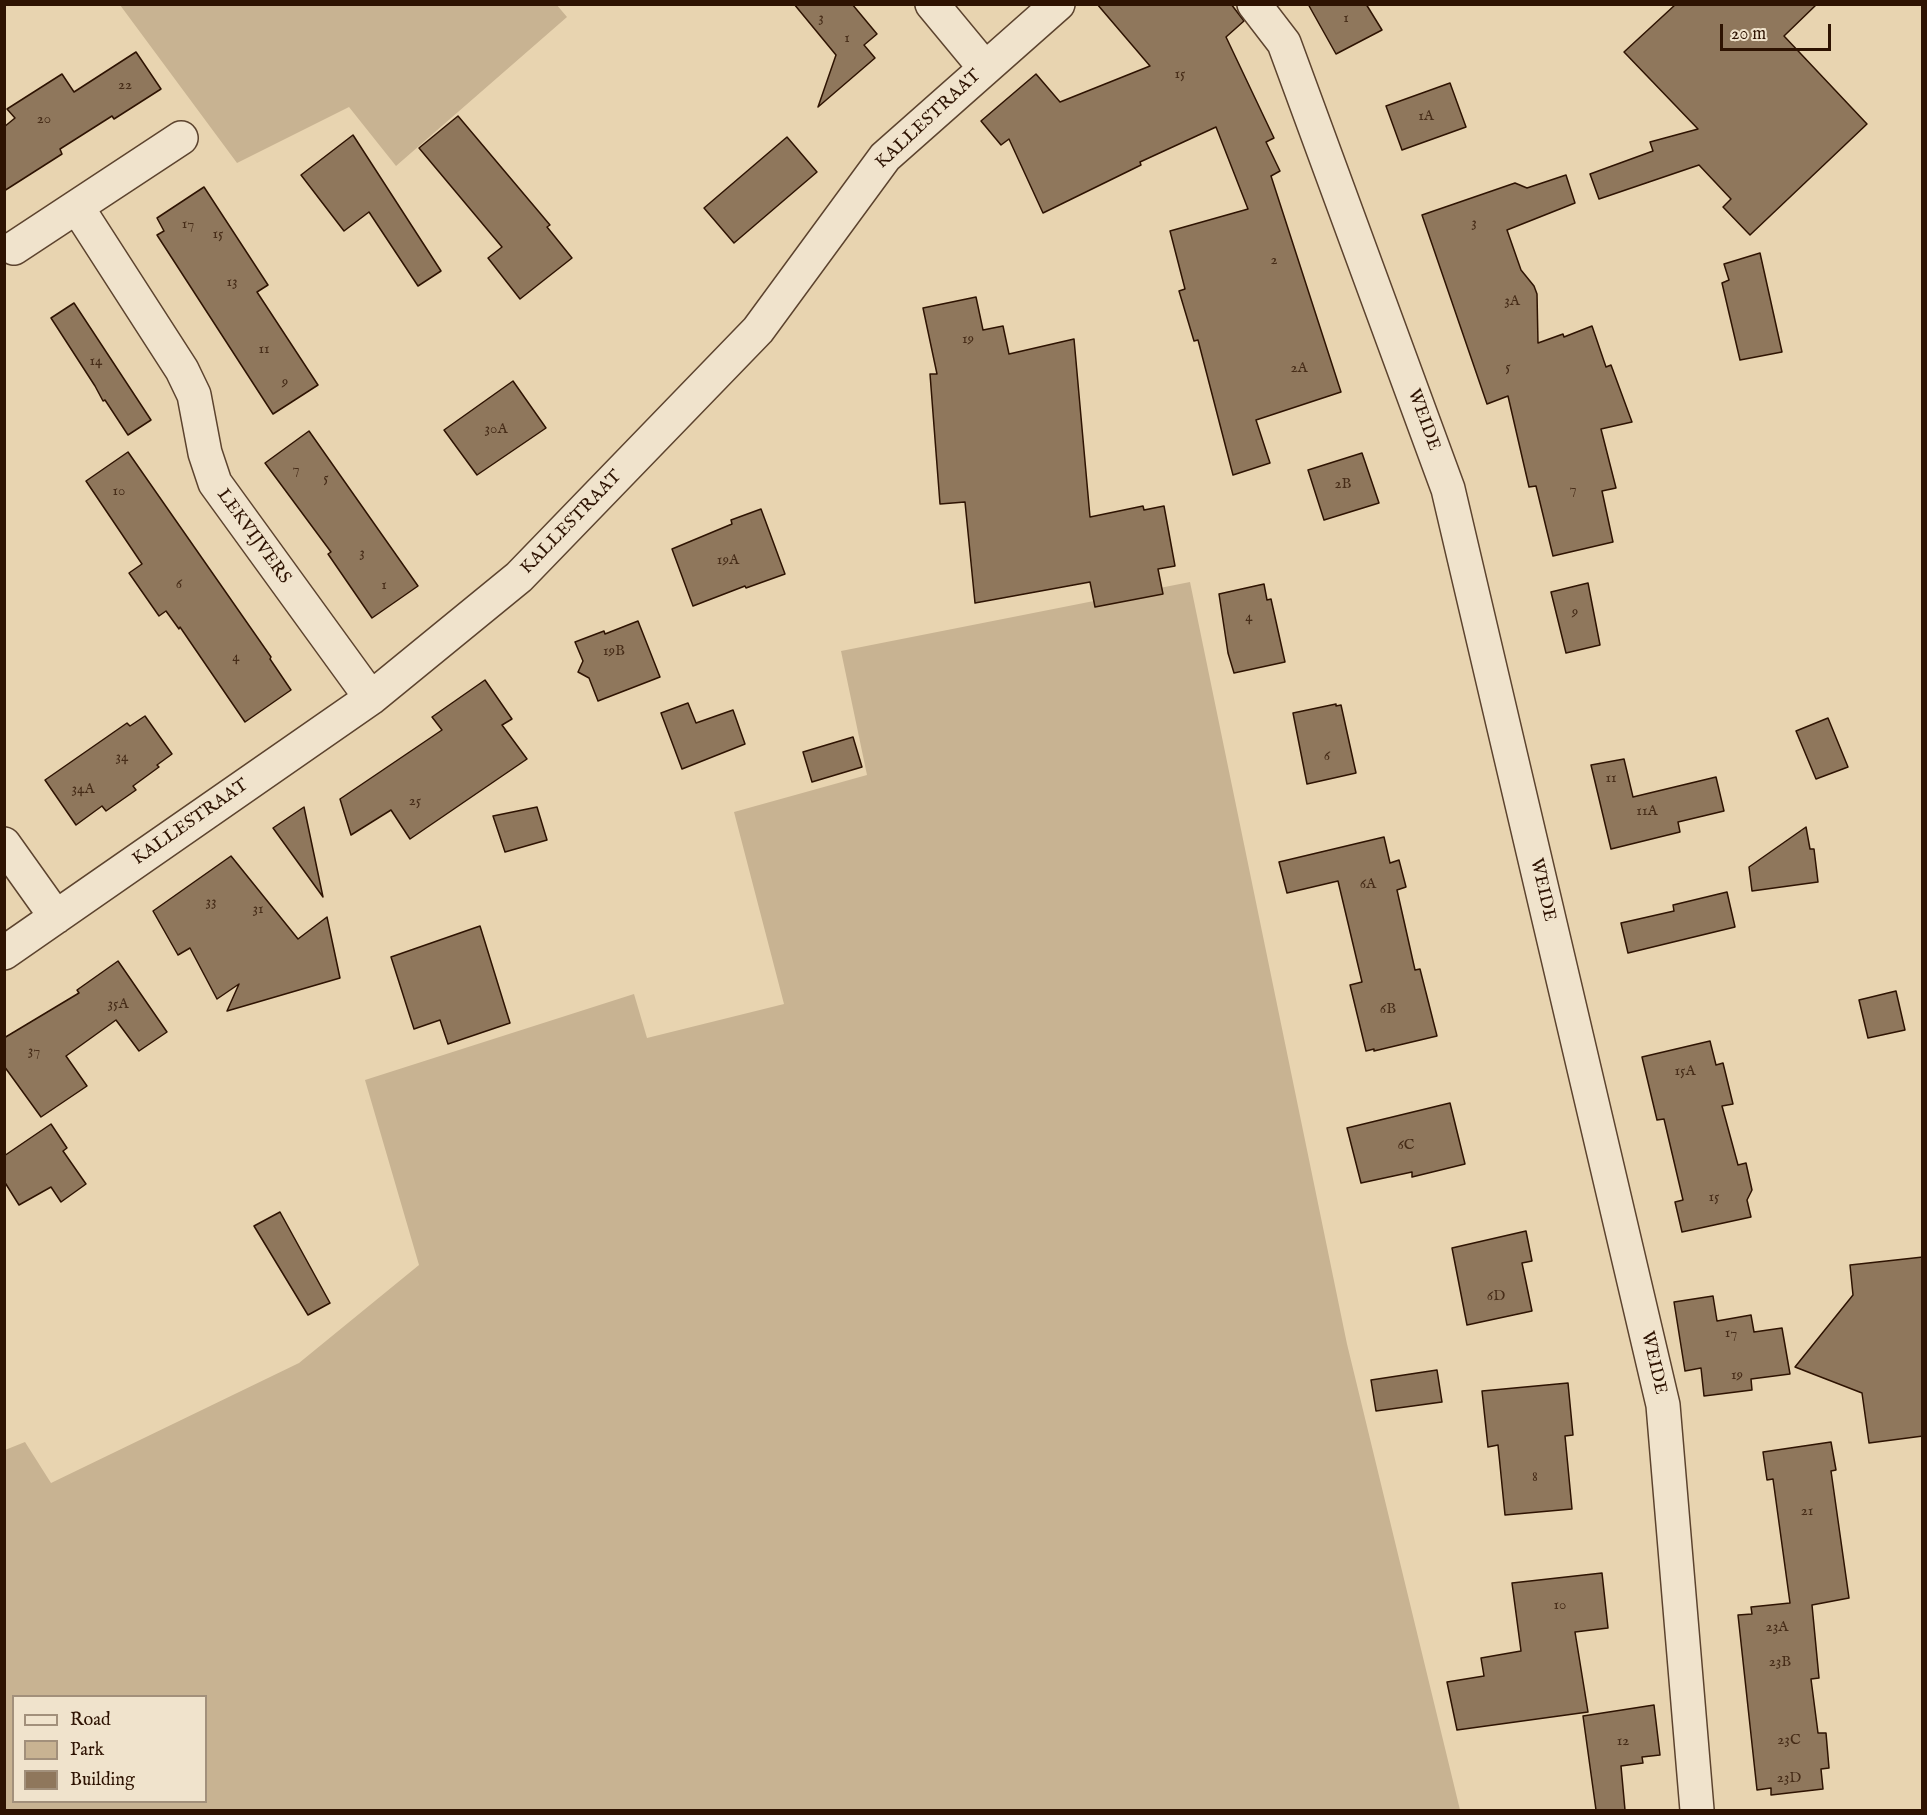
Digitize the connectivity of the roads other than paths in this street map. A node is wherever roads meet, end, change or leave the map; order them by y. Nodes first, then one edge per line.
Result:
1 (932, 4) edge
2 (1058, 4) edge
3 (1254, 4) edge
4 (985, 68) junction
5 (181, 138) dead end
6 (77, 207) junction
7 (15, 248) dead end
8 (370, 698) junction
9 (4, 844) edge
10 (56, 917) junction
11 (4, 953) edge
12 (1697, 1810) edge

1 - 4 street
2 - 4 street, KALLESTRAAT
3 - 12 street, WEIDE
4 - 8 street, KALLESTRAAT
5 - 6 street
6 - 7 street
6 - 8 street, LEKVIJVERS
8 - 10 street, KALLESTRAAT
9 - 10 street
10 - 11 street, KALLESTRAAT

